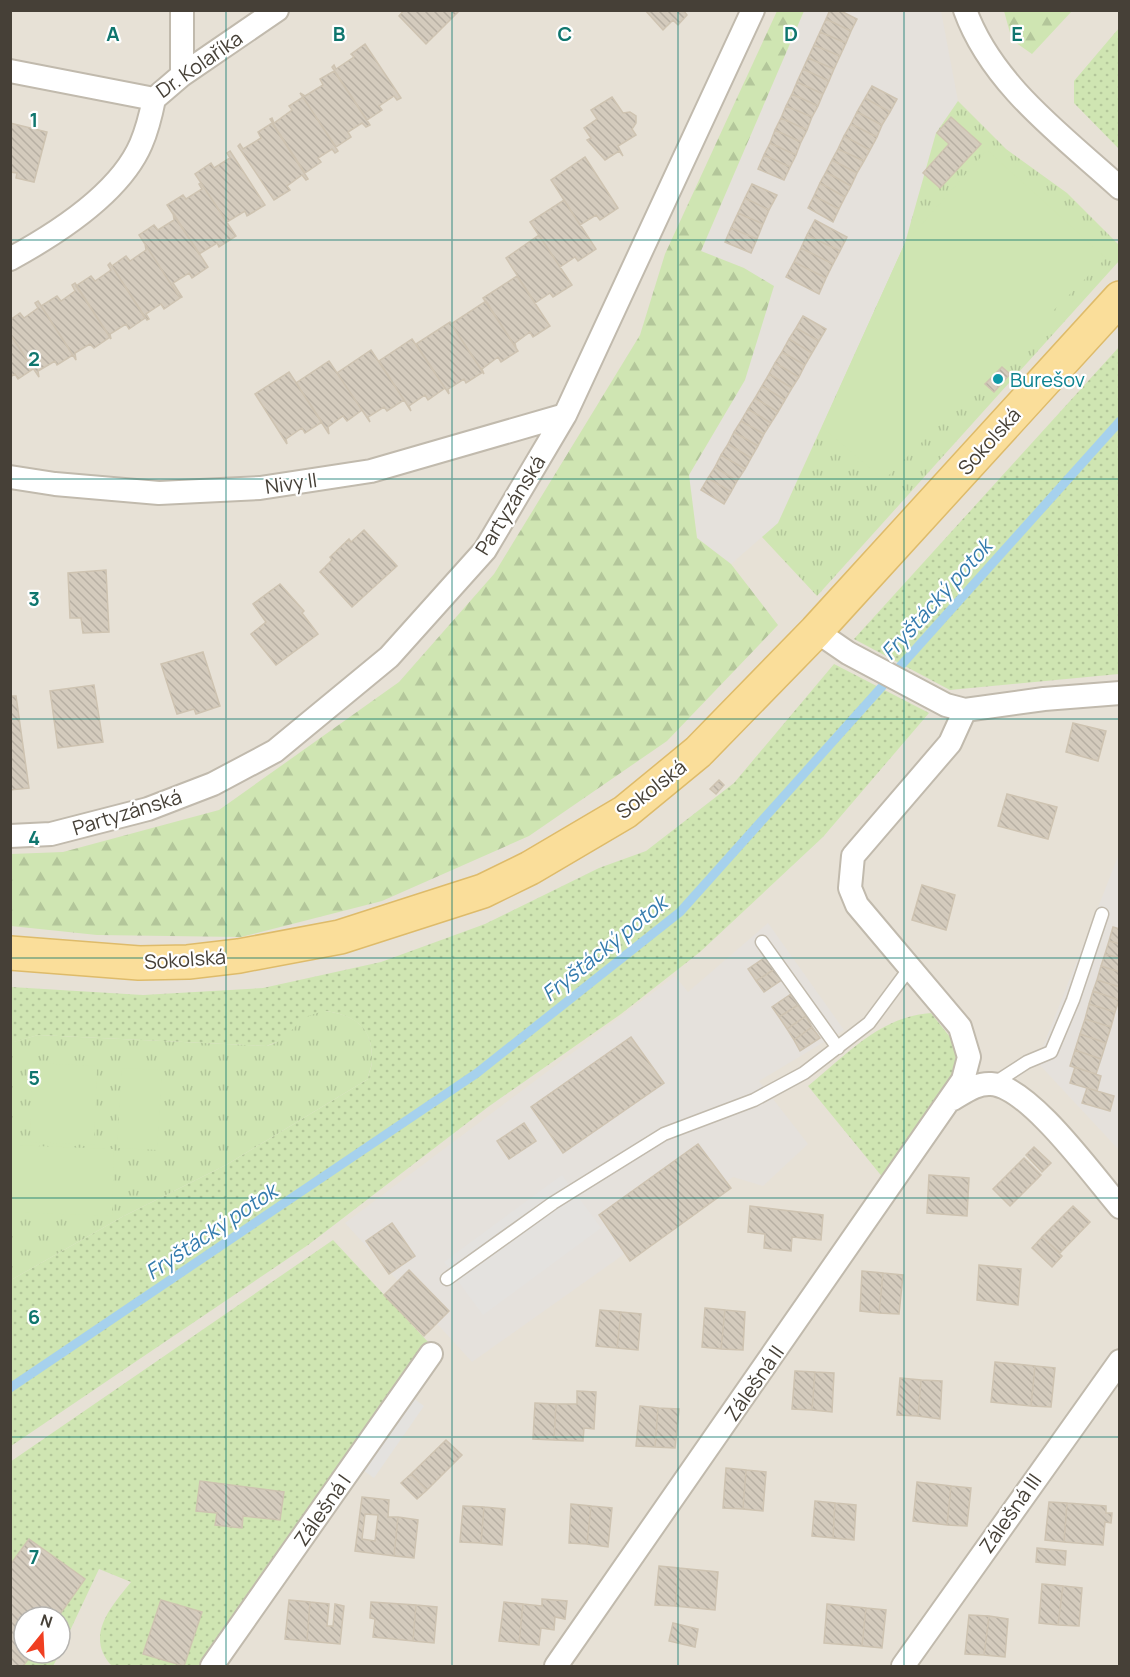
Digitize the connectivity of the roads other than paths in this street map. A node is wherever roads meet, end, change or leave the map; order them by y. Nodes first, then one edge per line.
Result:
1 (182, 10) edge
2 (277, 10) edge
3 (753, 10) edge
4 (964, 10) edge
5 (10, 71) edge
6 (182, 75) junction
7 (154, 99) junction
8 (1119, 188) edge
9 (10, 259) edge
10 (1119, 298) edge
11 (565, 415) junction
12 (10, 477) edge
13 (816, 631) junction
14 (1119, 693) edge
15 (950, 706) junction
16 (10, 836) edge
17 (1102, 914) dead end
18 (762, 942) dead end
19 (10, 953) edge
20 (909, 969) junction
21 (838, 1048) junction
22 (993, 1084) junction
23 (952, 1100) junction
24 (1119, 1207) edge
25 (447, 1279) dead end
26 (431, 1354) dead end
27 (1119, 1360) edge
28 (213, 1666) edge
29 (556, 1666) edge
30 (903, 1666) edge

1 - 6 street
2 - 6 street, Dr. Kolaříka
3 - 11 street, Partyzánská
4 - 8 street
5 - 7 street, Dr. Kolaříka
6 - 7 street, Dr. Kolaříka
7 - 9 street
10 - 13 main road, Sokolská
11 - 12 street, Nivy II
11 - 16 street, Partyzánská
13 - 15 street
13 - 19 main road, Sokolská
14 - 15 street
15 - 20 street, Zálešná II
17 - 22 lane
18 - 21 lane
20 - 21 lane
20 - 23 street, Zálešná II
21 - 25 lane
22 - 23 street
22 - 24 street
23 - 29 street, Zálešná II
26 - 28 street, Zálešná I
27 - 30 street, Zálešná III

